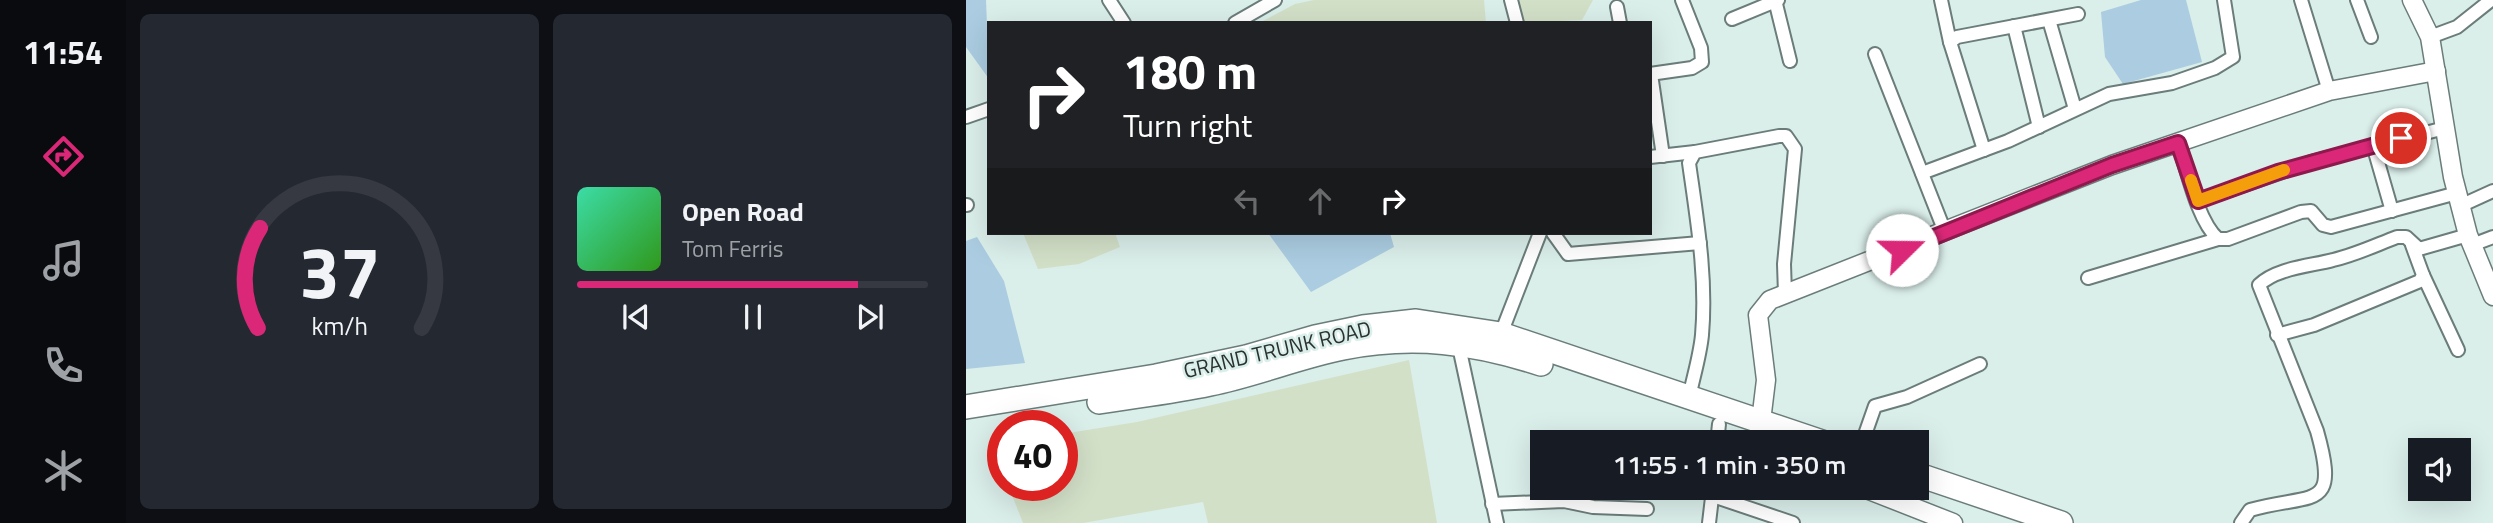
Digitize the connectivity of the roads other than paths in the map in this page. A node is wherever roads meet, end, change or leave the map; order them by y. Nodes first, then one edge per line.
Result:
1 (1109, 0) edge
2 (1275, 0) edge
3 (1511, 0) edge
4 (1682, 0) edge
5 (1776, 0) edge
6 (1941, 0) edge
7 (2224, 0) edge
8 (2301, 0) edge
9 (2357, 0) edge
10 (2413, 0) edge
11 (2491, 0) edge
12 (1250, 6) edge
13 (1617, 7) dead end
14 (2078, 14) dead end
15 (1732, 19) dead end
16 (2049, 20) junction
17 (1123, 21) edge
18 (1237, 21) edge
19 (1516, 21) edge
20 (1620, 21) edge
21 (2014, 26) junction
22 (2371, 37) dead end
23 (2430, 37) junction
24 (1950, 42) junction
25 (1875, 54) dead end
26 (1790, 61) dead end
27 (2437, 71) junction
28 (1652, 74) edge
29 (2329, 91) junction
30 (1652, 101) edge
31 (2075, 109) junction
32 (987, 110) edge
33 (966, 117) edge
34 (2039, 127) junction
35 (2445, 128) junction
36 (2178, 143) junction
37 (2373, 145) junction
38 (1984, 150) junction
39 (1695, 152) junction
40 (1656, 156) edge
41 (1922, 173) junction
42 (2493, 191) edge
43 (2459, 200) junction
44 (2198, 201) junction
45 (2392, 211) junction
46 (1945, 232) junction
47 (1539, 235) edge
48 (1554, 235) edge
49 (2493, 237) edge
50 (2218, 239) junction
51 (2470, 240) junction
52 (1700, 243) junction
53 (2412, 244) junction
54 (2423, 275) junction
55 (2088, 278) dead end
56 (2493, 294) edge
57 (1785, 295) junction
58 (2277, 335) junction
59 (1498, 341) junction
60 (1458, 342) junction
61 (2458, 350) dead end
62 (1980, 364) dead end
63 (1689, 398) junction
64 (966, 407) edge
65 (966, 421) edge
66 (1761, 421) junction
67 (1711, 430) edge
68 (1787, 430) edge
69 (1867, 430) edge
70 (1929, 478) edge
71 (1929, 495) edge
72 (1712, 500) edge
73 (1734, 500) edge
74 (1894, 500) edge
75 (1492, 504) junction
76 (1647, 509) dead end
77 (1497, 523) edge
78 (1709, 523) edge
79 (1793, 523) edge
80 (1952, 523) edge
81 (2012, 523) edge
82 (2061, 523) edge
83 (2241, 523) edge

1 - 17 street
2 - 12 street
3 - 19 street
4 - 28 street
5 - 15 street
5 - 26 street
6 - 24 street
7 - 31 street
8 - 29 street
9 - 22 street
10 - 23 street
11 - 23 street
12 - 18 street
13 - 20 street
14 - 16 street
16 - 21 street
16 - 31 street
21 - 24 street
21 - 34 street
23 - 27 street
24 - 38 street
25 - 41 street
27 - 29 street
27 - 35 street
29 - 36 street
30 - 40 street
31 - 34 street
32 - 33 street
34 - 38 street
35 - 37 street
35 - 43 street
36 - 44 street
36 - 46 street
37 - 44 street
37 - 45 street
38 - 41 street
39 - 40 street
39 - 52 street
39 - 57 street
41 - 46 street
42 - 43 street
43 - 45 street
43 - 51 street
44 - 50 street
45 - 50 street
46 - 57 street
47 - 59 street
48 - 52 street
49 - 51 street
50 - 55 street
51 - 53 street
51 - 56 street
52 - 63 street
53 - 54 street
53 - 58 street
54 - 58 street
54 - 61 street
57 - 66 street
58 - 83 street
59 - 60 highway, GRAND TRUNK ROAD
59 - 63 highway, GRAND TRUNK ROAD
59 - 64 highway, GRAND TRUNK ROAD
59 - 67 highway, GRAND TRUNK ROAD
60 - 65 highway, GRAND TRUNK ROAD
60 - 75 street
62 - 69 street
63 - 66 highway, GRAND TRUNK ROAD
66 - 68 highway, GRAND TRUNK ROAD
70 - 82 highway
71 - 81 highway
72 - 78 street
73 - 79 street
74 - 80 street
75 - 76 street
75 - 77 street

